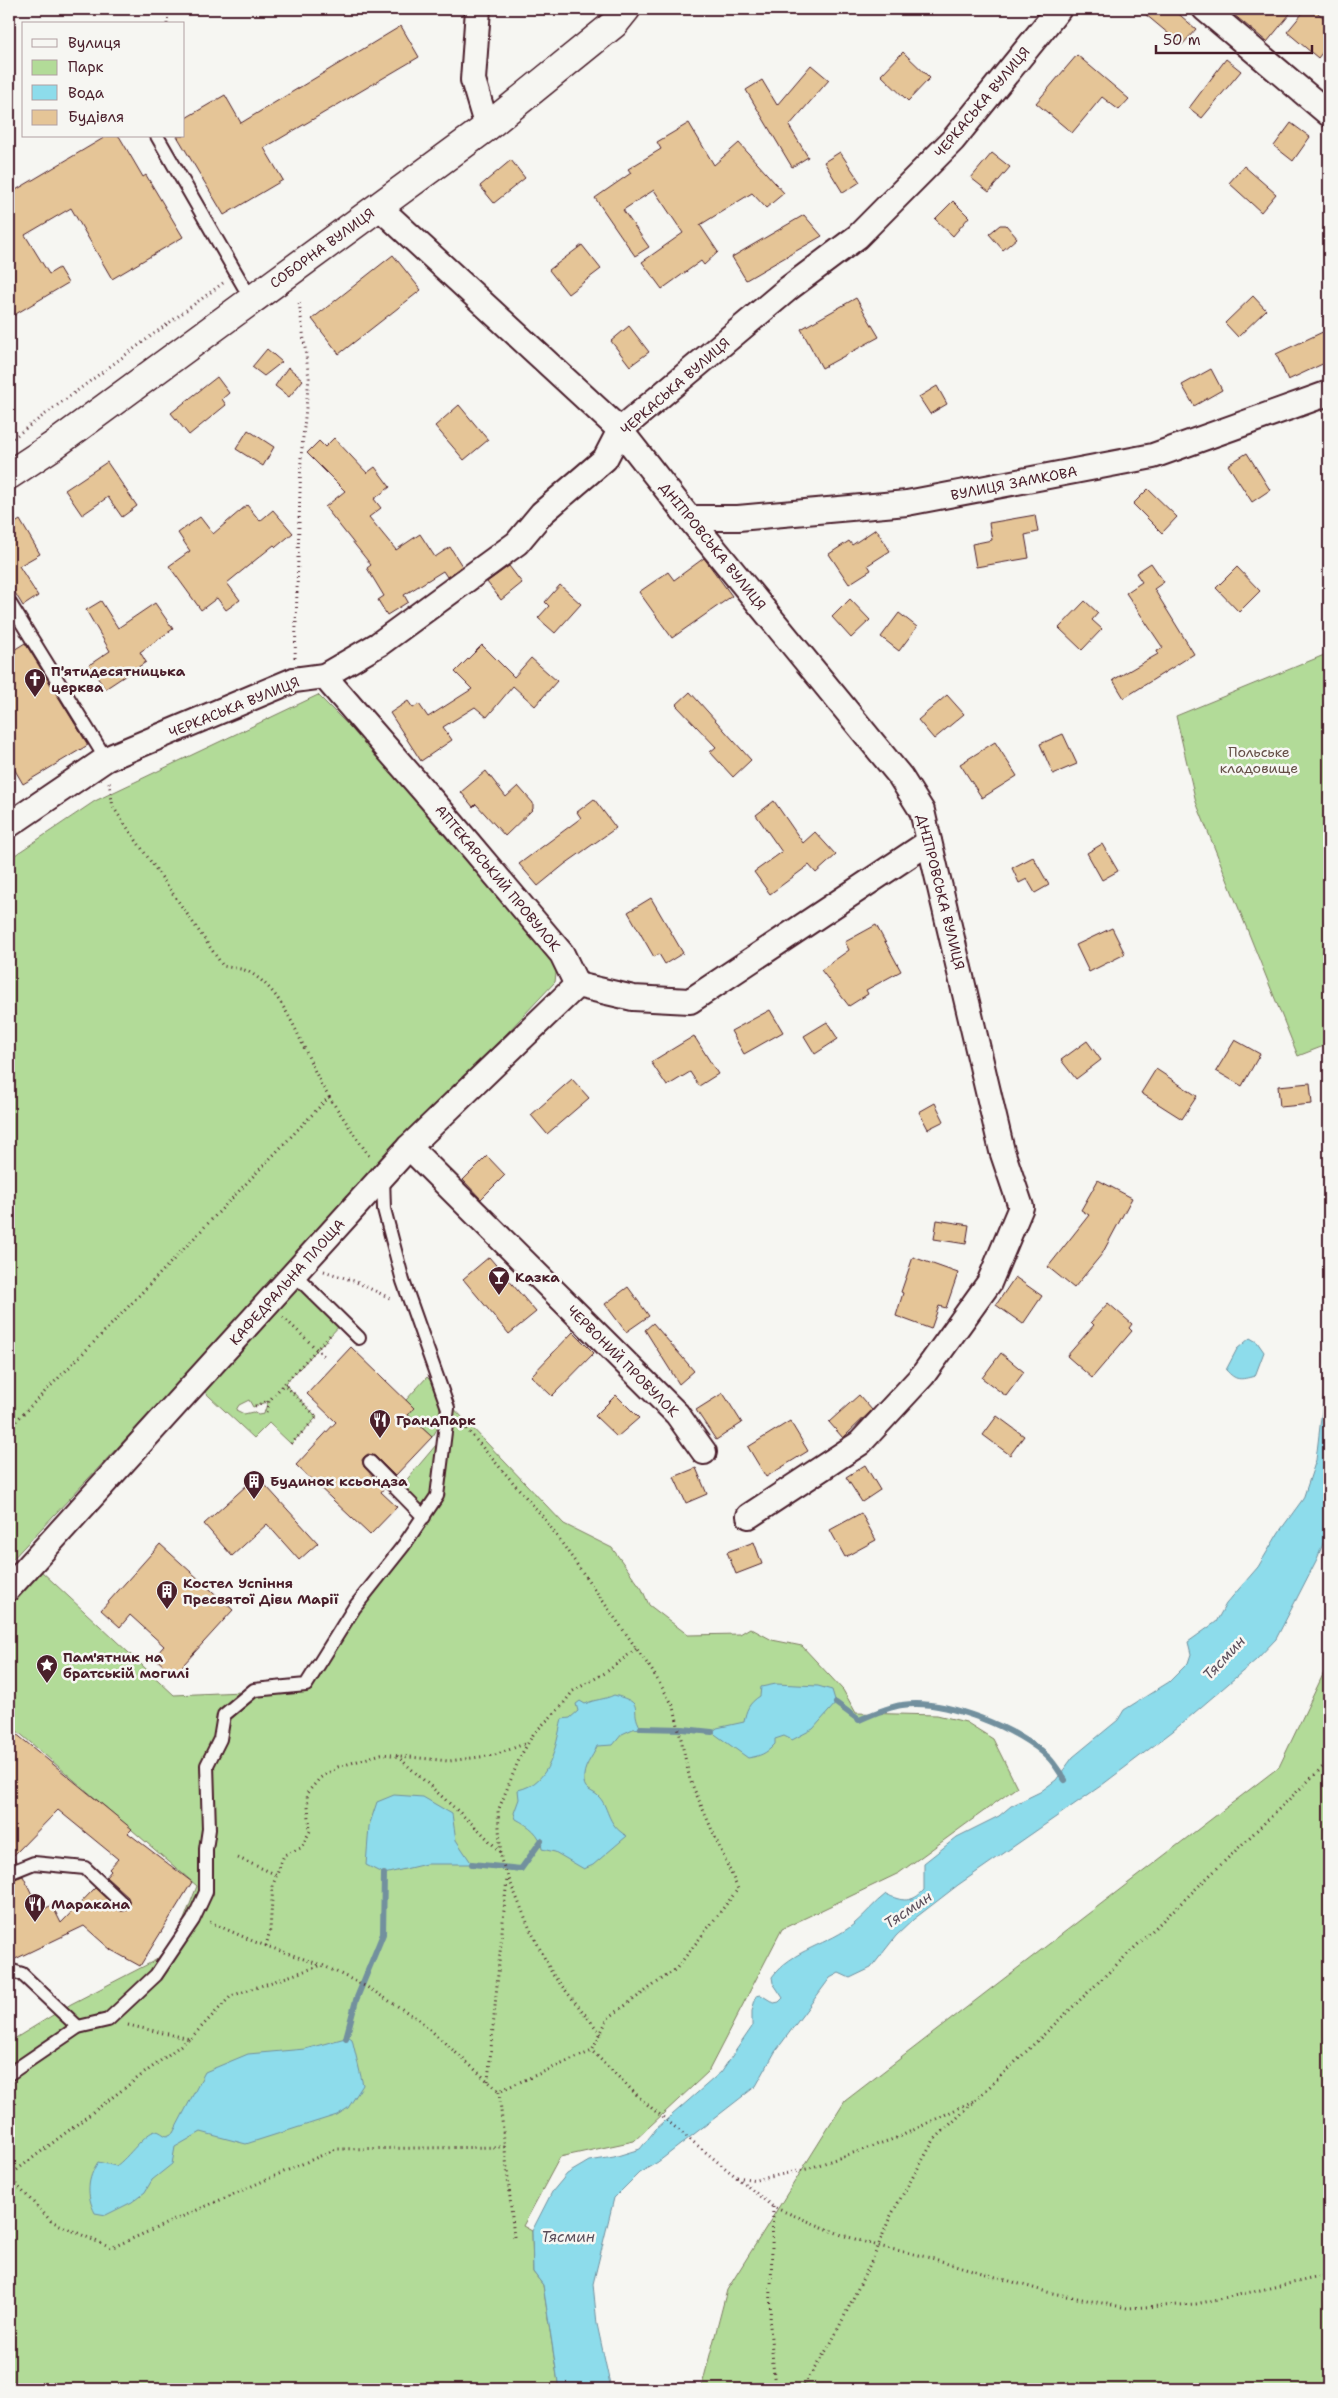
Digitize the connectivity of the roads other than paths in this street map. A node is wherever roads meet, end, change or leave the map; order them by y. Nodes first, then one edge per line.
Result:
1 (478, 9) edge
2 (626, 9) edge
3 (1059, 9) edge
4 (1205, 9) edge
5 (1329, 114) edge
6 (487, 127) junction
7 (158, 138) edge
8 (379, 208) junction
9 (251, 299) junction
10 (1329, 393) edge
11 (620, 430) junction
12 (9, 475) edge
13 (689, 518) junction
14 (9, 602) edge
15 (324, 676) junction
16 (106, 759) junction
17 (9, 825) edge
18 (929, 842) junction
19 (577, 985) junction
20 (410, 1147) junction
21 (383, 1176) junction
22 (296, 1272) junction
23 (359, 1338) dead end
24 (704, 1452) dead end
25 (370, 1462) dead end
26 (749, 1516) dead end
27 (424, 1517) junction
28 (9, 1588) edge
29 (9, 1873) edge
30 (122, 1902) dead end
31 (9, 1970) edge
32 (78, 2027) junction
33 (9, 2074) edge

1 - 6 street
2 - 6 main road, СОБОРНА ВУЛИЦЯ
3 - 11 street, ЧЕРКАСЬКА ВУЛИЦЯ
4 - 5 street
6 - 8 main road, СОБОРНА ВУЛИЦЯ
7 - 9 lane
8 - 9 main road, СОБОРНА ВУЛИЦЯ
8 - 11 street, ДНІПРОВСЬКА ВУЛИЦЯ
9 - 12 main road, СОБОРНА ВУЛИЦЯ
10 - 13 street, ВУЛИЦЯ ЗАМКОВА
11 - 13 street, ДНІПРОВСЬКА ВУЛИЦЯ
11 - 15 street, ЧЕРКАСЬКА ВУЛИЦЯ
13 - 18 street, ДНІПРОВСЬКА ВУЛИЦЯ
14 - 16 lane
15 - 16 street, ЧЕРКАСЬКА ВУЛИЦЯ
15 - 19 street, АПТЕКАРСЬКИЙ ПРОВУЛОК
16 - 17 street, ЧЕРКАСЬКА ВУЛИЦЯ
18 - 19 street
18 - 26 street, ДНІПРОВСЬКА ВУЛИЦЯ
19 - 20 street, КАФЕДРАЛЬНА ПЛОЩА
20 - 21 street, КАФЕДРАЛЬНА ПЛОЩА
20 - 24 street, ЧЕРВОНИЙ ПРОВУЛОК
21 - 22 street, КАФЕДРАЛЬНА ПЛОЩА
21 - 27 lane
22 - 23 lane
22 - 28 street, КАФЕДРАЛЬНА ПЛОЩА
25 - 27 lane
27 - 32 lane
29 - 30 lane
31 - 32 lane
32 - 33 lane

